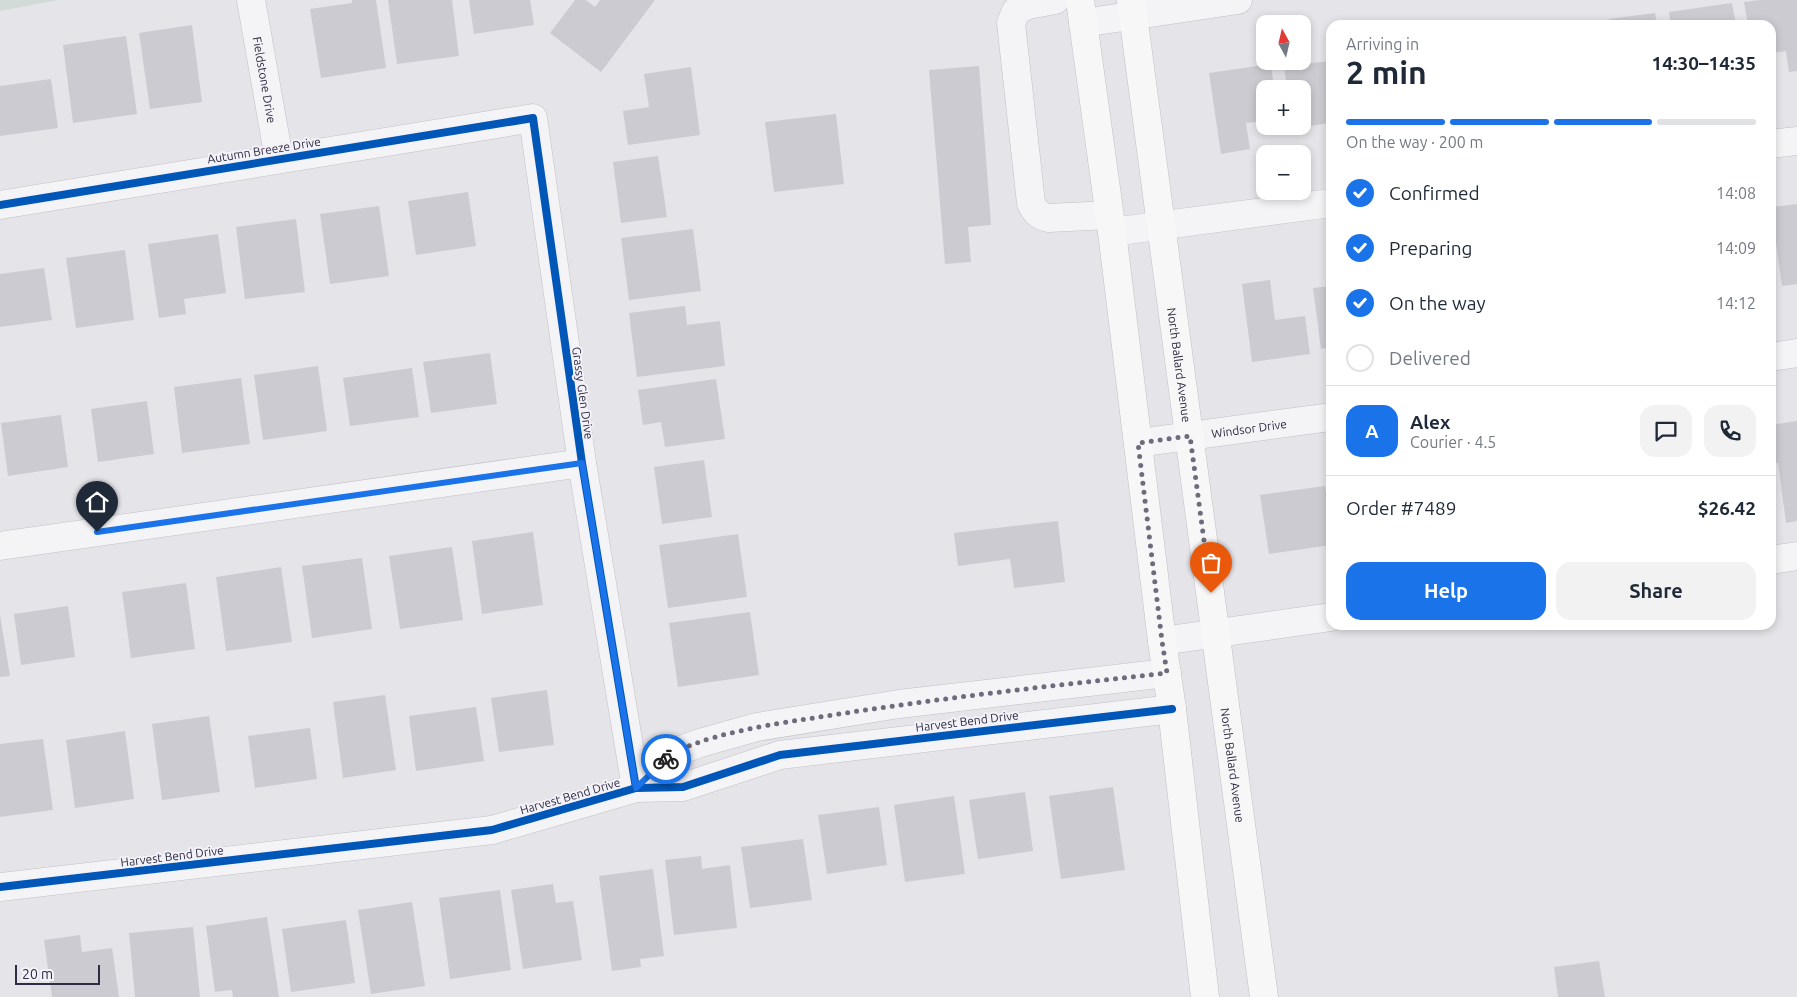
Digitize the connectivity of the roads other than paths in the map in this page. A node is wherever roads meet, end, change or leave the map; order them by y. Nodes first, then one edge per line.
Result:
1 (251, 0) edge
2 (1055, 0) edge
3 (1238, 0) edge
4 (1132, 8) edge
5 (1081, 11) edge
6 (533, 118) joint
7 (1797, 141) edge
8 (1776, 143) edge
9 (279, 159) junction
10 (1326, 203) edge
11 (0, 205) edge
12 (1110, 223) junction
13 (1161, 225) junction
14 (1797, 353) edge
15 (1776, 356) edge
16 (1326, 418) edge
17 (1190, 436) junction
18 (1138, 443) junction
19 (582, 463) junction
20 (0, 546) edge
21 (1797, 556) edge
22 (1776, 559) edge
23 (1326, 618) edge
24 (1216, 632) junction
25 (1162, 641) junction
26 (1167, 673) junction
27 (1172, 708) junction
28 (636, 788) junction
29 (0, 887) edge
30 (1205, 997) edge
31 (1264, 997) edge

1 - 9 street, Fieldstone Drive
2 - 12 street
3 - 4 street
4 - 5 street
4 - 13 main road, North Ballard Avenue
5 - 12 main road
6 - 9 street, Autumn Breeze Drive
6 - 19 street, Grassy Glen Drive
7 - 8 street
9 - 11 street, Autumn Breeze Drive
10 - 13 street
12 - 13 street
12 - 18 main road
13 - 17 main road, North Ballard Avenue
14 - 15 street
16 - 17 street, Windsor Drive
17 - 18 street, Windsor Drive
17 - 24 main road, North Ballard Avenue
18 - 25 main road
19 - 20 street
19 - 28 street, Grassy Glen Drive
21 - 22 street
23 - 24 street
24 - 25 street
24 - 31 main road, North Ballard Avenue
25 - 26 main road
26 - 27 main road
26 - 28 street, Harvest Bend Drive
27 - 28 street, Harvest Bend Drive
27 - 30 main road
28 - 29 street, Harvest Bend Drive

